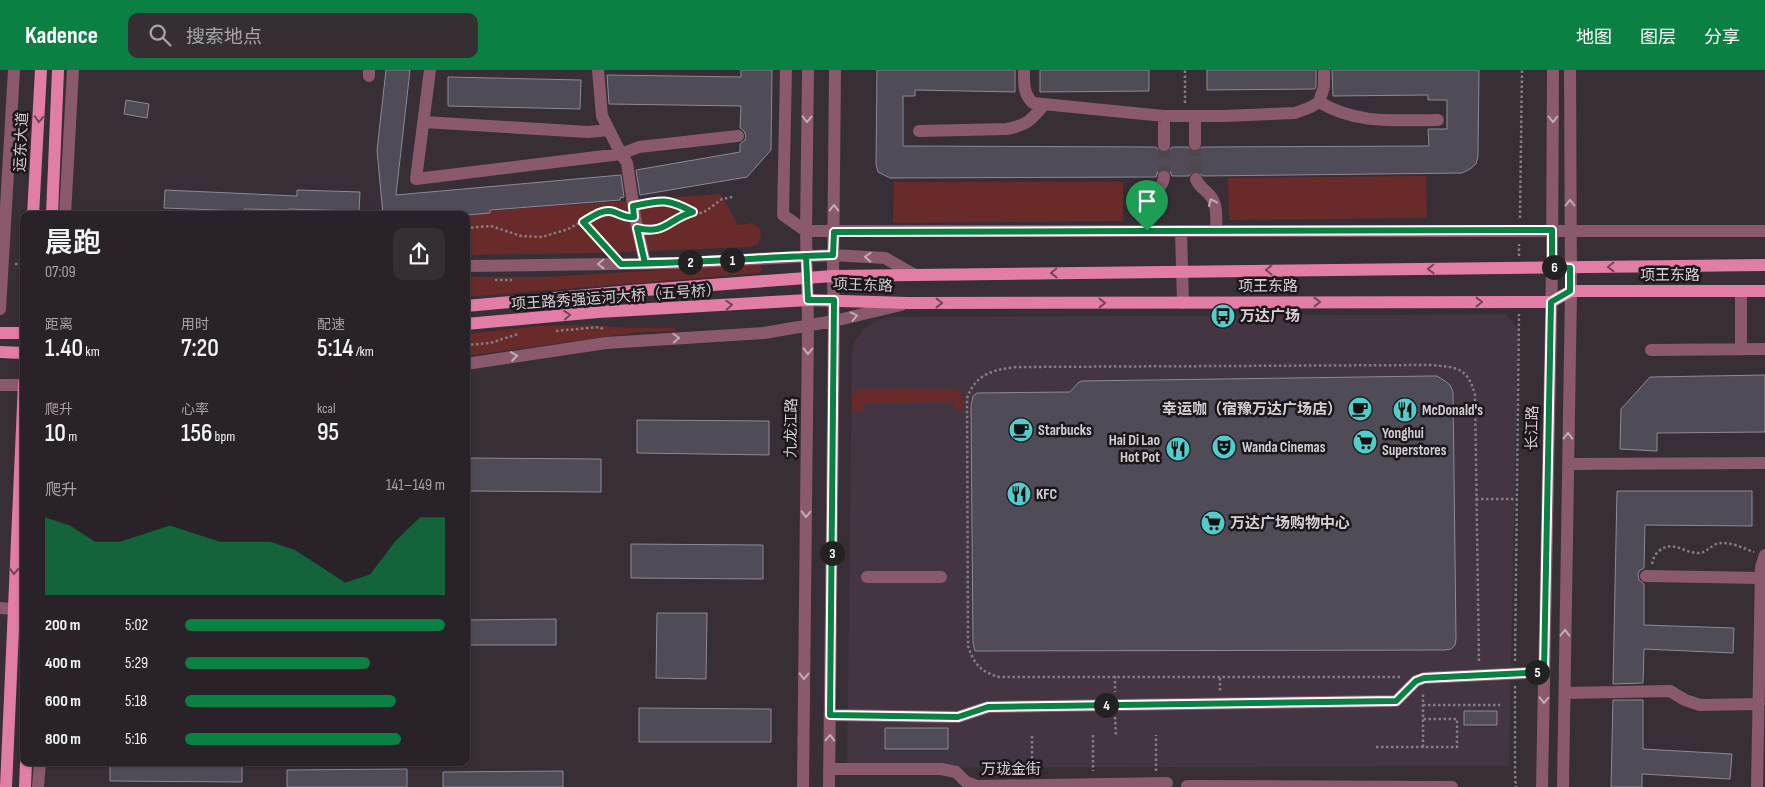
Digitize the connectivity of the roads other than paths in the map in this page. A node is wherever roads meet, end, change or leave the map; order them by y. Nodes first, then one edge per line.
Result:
1 (14, 70) edge
2 (42, 70) edge
3 (58, 70) edge
4 (73, 70) edge
5 (430, 70) edge
6 (598, 70) edge
7 (786, 70) edge
8 (808, 70) edge
9 (835, 70) edge
10 (1024, 70) edge
11 (1324, 70) edge
12 (1553, 70) edge
13 (1570, 70) edge
14 (1319, 102) junction
15 (1045, 104) junction
16 (1164, 116) junction
17 (1190, 116) junction
18 (1438, 120) dead end
19 (424, 122) junction
20 (608, 130) junction
21 (919, 131) dead end
22 (738, 136) dead end
23 (1164, 144) tunnel mouth
24 (1196, 144) tunnel mouth
25 (621, 154) junction
26 (1164, 177) tunnel mouth
27 (1196, 179) tunnel mouth
28 (33, 211) edge
29 (52, 211) edge
30 (65, 211) edge
31 (1552, 230) junction
32 (1570, 230) junction
33 (1147, 231) junction
34 (1181, 231) junction
35 (1216, 231) junction
36 (1765, 231) edge
37 (806, 232) junction
38 (834, 232) junction
39 (833, 255) junction
40 (806, 256) junction
41 (645, 263) junction
42 (1765, 265) edge
43 (470, 266) edge
44 (1552, 267) junction
45 (1570, 268) junction
46 (1183, 271) junction
47 (912, 274) junction
48 (833, 276) junction
49 (806, 277) junction
50 (768, 280) joint
51 (1570, 291) junction
52 (1741, 291) junction
53 (1765, 291) edge
54 (808, 300) junction
55 (834, 300) junction
56 (1551, 302) junction
57 (768, 303) joint
58 (908, 303) junction
59 (1183, 303) junction
60 (470, 306) edge
61 (0, 309) edge
62 (834, 321) junction
63 (470, 324) edge
64 (808, 325) junction
65 (0, 333) edge
66 (20, 333) edge
67 (1741, 349) junction
68 (1765, 349) edge
69 (1651, 350) dead end
70 (0, 352) edge
71 (20, 352) edge
72 (470, 363) edge
73 (20, 384) edge
74 (0, 385) edge
75 (20, 459) edge
76 (1765, 462) edge
77 (1568, 464) junction
78 (1765, 555) edge
79 (867, 576) dead end
80 (941, 576) dead end
81 (1648, 576) road end
82 (1761, 578) junction
83 (12, 609) edge
84 (1544, 672) junction
85 (1565, 692) junction
86 (1759, 704) junction
87 (830, 715) junction
88 (26, 766) edge
89 (40, 766) edge
90 (829, 768) junction
91 (1162, 784) road end
92 (1187, 786) edge
93 (6, 787) edge
94 (25, 787) edge
95 (38, 787) edge
96 (803, 787) edge
97 (829, 787) edge
98 (1380, 787) edge
99 (1452, 787) edge
100 (1542, 787) edge
101 (1563, 787) edge
102 (1757, 787) edge

1 - 61 street
2 -> 28 main road, 运东大道
3 - 29 main road
4 - 30 street
5 - 19 street
6 - 20 street
7 - 37 street
8 -> 37 street, 九龙江路
38 -> 9 street
10 - 15 street
11 - 14 street
12 -> 31 street, 长江路
32 -> 13 street
14 - 17 street
14 - 18 street
15 - 16 street
15 - 21 street
16 - 17 street
16 - 23 street
17 - 24 street
19 - 20 street
19 - 25 street
20 - 25 street
22 - 25 street
25 - 41 street
26 - 33 street
35 -> 27 street
31 - 32 street
31 - 35 street
31 - 44 street, 长江路
32 - 36 street
32 - 45 street
33 - 34 street
33 - 38 street
34 - 35 street
34 - 46 street
37 - 38 street
37 - 40 street, 九龙江路
38 - 39 street
39 - 40 street
47 -> 39 street
39 - 48 street
40 - 41 street
40 - 49 street, 九龙江路
41 -> 43 street
42 -> 45 main road, 项王东路
44 - 45 main road, 项王东路
44 -> 46 main road, 项王东路
44 - 56 street, 长江路
45 - 51 street
46 -> 47 main road, 项王东路
46 - 59 street
47 - 48 main road, 项王东路
48 - 49 main road, 项王东路
48 - 55 street
49 - 50 main road, 项王东路
49 - 54 street, 九龙江路
50 - 60 main road, 项王路秀强运河大桥（五号桥）
51 - 52 main road, 项王东路
51 - 56 main road
77 -> 51 street
52 - 53 main road, 项王东路
52 - 67 street
54 - 55 main road, 项王东路
54 - 57 main road, 项王东路
54 - 64 street, 九龙江路
55 - 58 main road, 项王东路
55 - 62 street
59 -> 56 main road, 项王东路
56 - 84 street, 长江路
63 -> 57 main road, 项王路秀强运河大桥（五号桥）
58 -> 59 main road, 项王东路
62 -> 58 street
62 - 64 street
62 - 87 street
72 -> 64 street
64 -> 96 street, 九龙江路
65 - 66 main road
67 - 68 street
67 - 69 street
70 - 71 main road
73 - 74 street
75 -> 83 main road
76 - 77 street
85 -> 77 street
78 - 82 street
79 - 80 street
81 - 82 street
82 - 86 street
83 - 93 main road
84 - 87 street
84 -> 100 street, 长江路
85 - 86 street
85 - 101 street
86 - 102 street
90 -> 87 street
88 - 94 main road
89 - 95 street
90 - 91 street, 万珑金街
90 - 97 street
92 - 98 street
98 - 99 street

